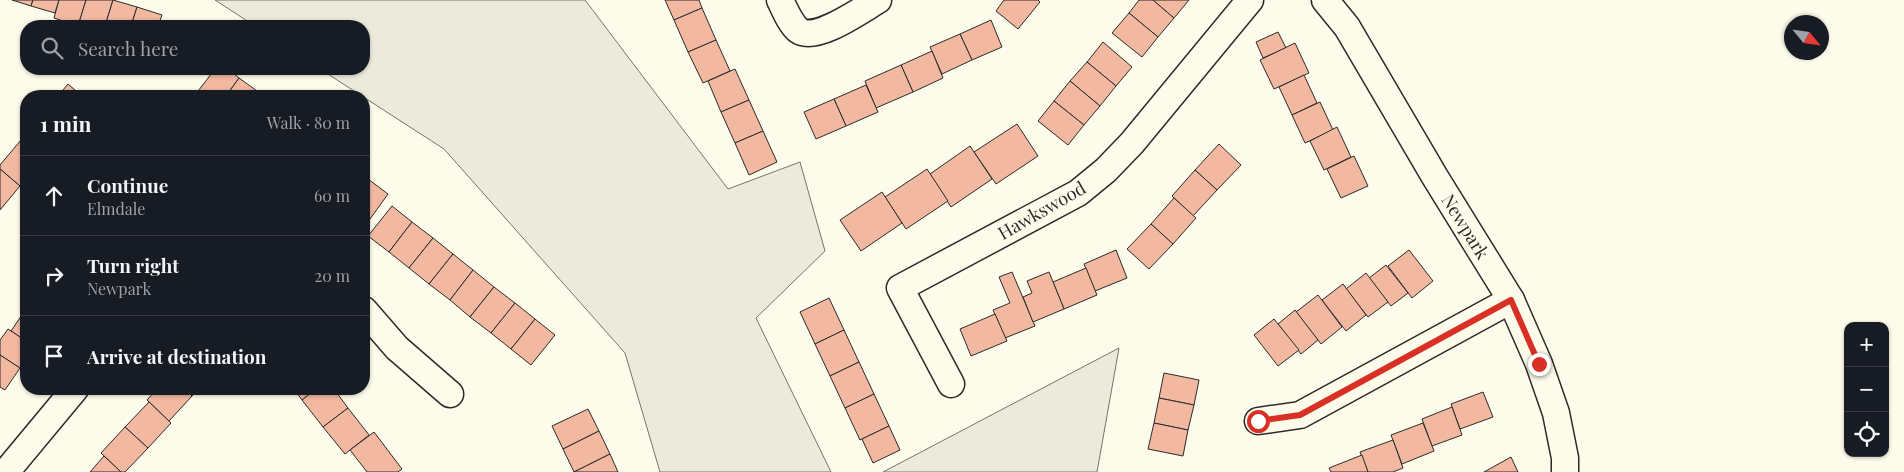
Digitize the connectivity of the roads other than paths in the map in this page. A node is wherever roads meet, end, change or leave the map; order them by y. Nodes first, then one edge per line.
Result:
1 (780, 0) edge
2 (878, 0) edge
3 (1250, 0) edge
4 (1325, 0) edge
5 (1511, 300) junction
6 (370, 317) edge
7 (951, 384) dead end
8 (450, 394) dead end
9 (70, 395) edge
10 (1258, 421) dead end
11 (6, 472) edge
12 (1565, 472) edge

1 - 2 street
3 - 7 street, Hawkswood
4 - 5 street, Newpark
5 - 10 street
5 - 12 street, Newpark
6 - 8 street
9 - 11 street

